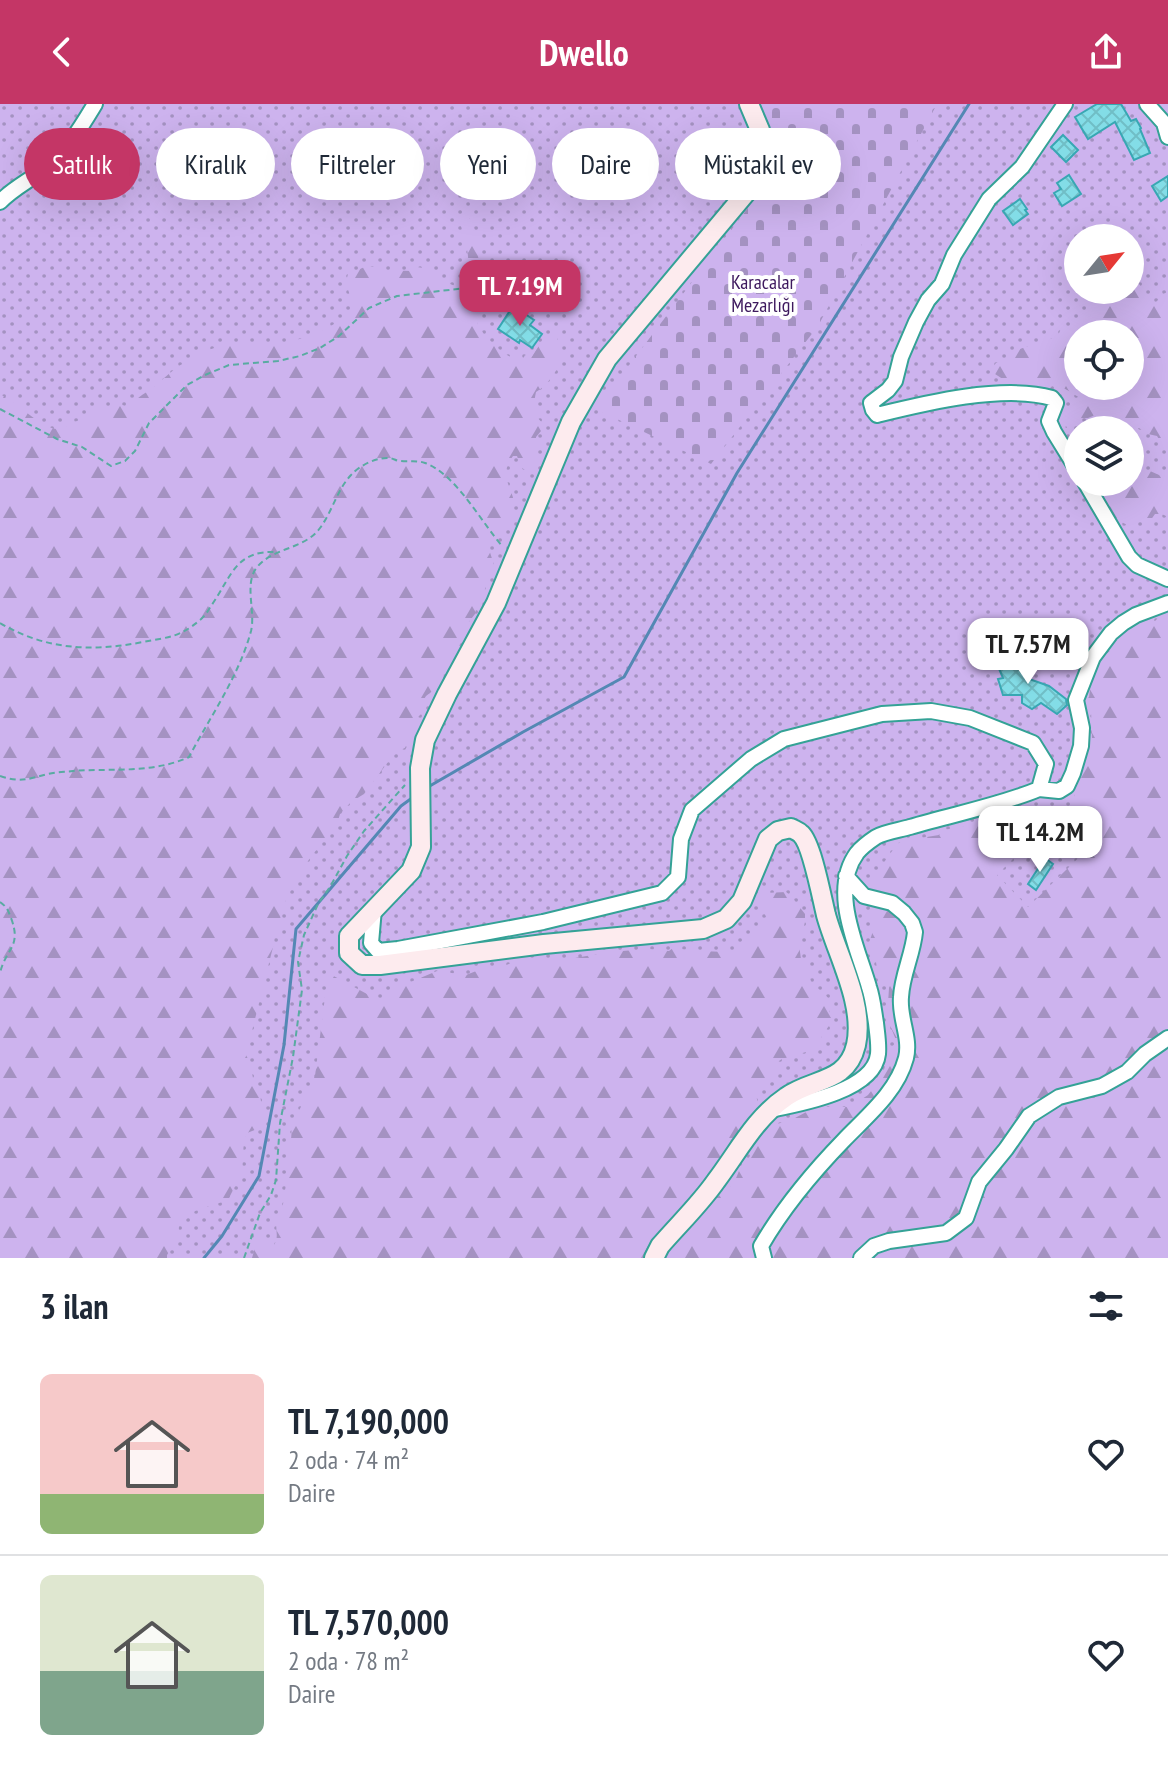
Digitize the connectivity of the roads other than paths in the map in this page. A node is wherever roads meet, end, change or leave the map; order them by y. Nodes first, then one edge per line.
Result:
1 (95, 104) edge
2 (749, 104) edge
3 (1065, 104) edge
4 (1147, 104) edge
5 (1167, 127) edge
6 (0, 202) edge
7 (1064, 448) edge
8 (1093, 496) edge
9 (1168, 579) edge
10 (1168, 603) edge
11 (1039, 789) junction
12 (846, 876) junction
13 (374, 909) junction
14 (1168, 1038) edge
15 (770, 1110) junction
16 (654, 1258) edge
17 (764, 1258) edge
18 (861, 1258) edge

1 - 6 street
2 - 13 street
3 - 7 street
4 - 5 street
8 - 9 street
10 - 11 street
11 - 12 street
11 - 13 street
12 - 15 street
12 - 17 street
13 - 15 street
14 - 18 street
15 - 16 street

